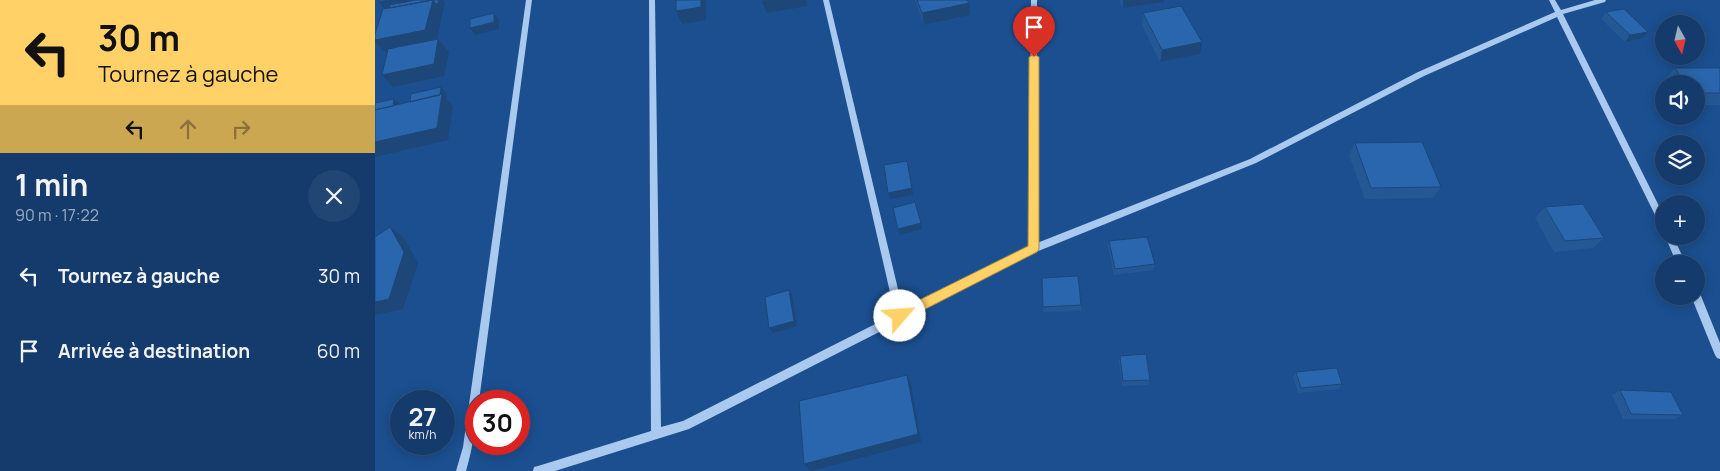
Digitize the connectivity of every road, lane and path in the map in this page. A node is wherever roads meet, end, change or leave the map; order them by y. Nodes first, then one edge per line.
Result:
1 (529, 0) edge
2 (652, 0) edge
3 (825, 0) edge
4 (1034, 0) edge
5 (1553, 0) edge
6 (1603, 0) edge
7 (1559, 13) junction
8 (1655, 207) edge
9 (1033, 249) junction
10 (1700, 305) edge
11 (900, 316) junction
12 (1720, 355) edge
13 (656, 434) junction
14 (461, 471) edge
15 (538, 471) edge

1 - 14 street
2 - 13 street
3 - 11 street
4 - 9 street
5 - 7 street
6 - 7 street
7 - 8 street
7 - 9 street
9 - 11 street
10 - 12 street
11 - 13 street
13 - 15 street

